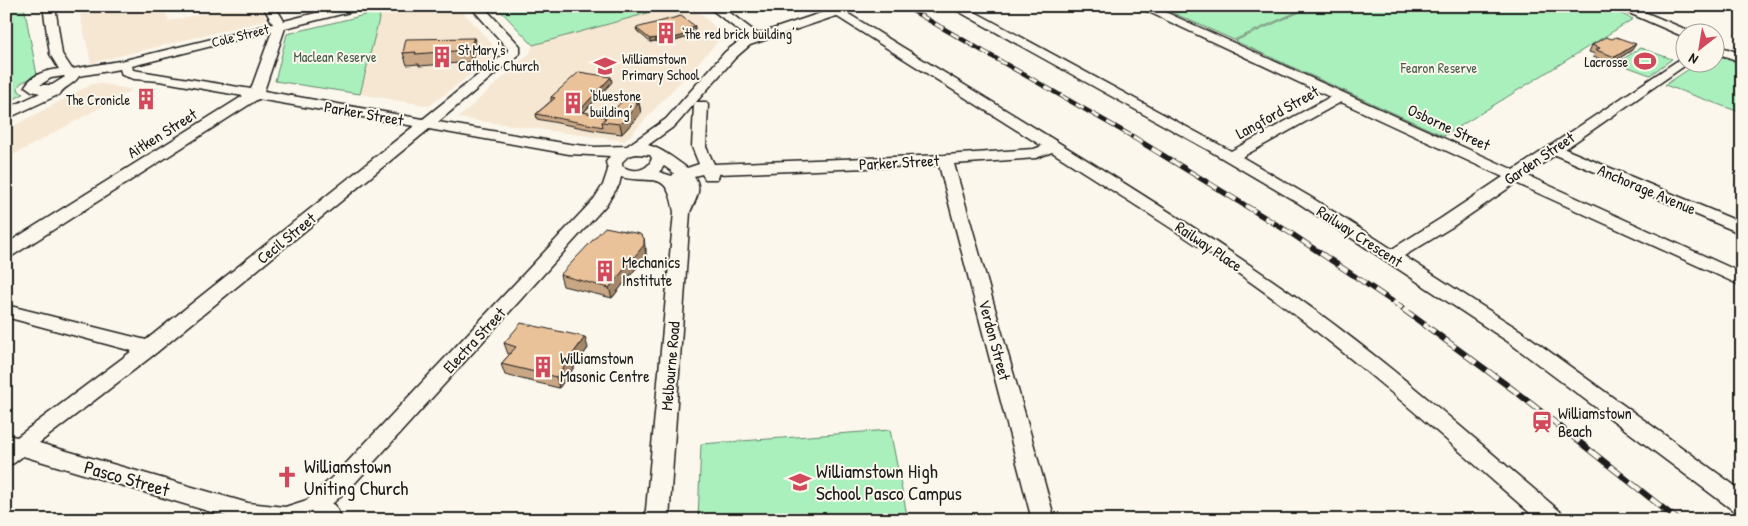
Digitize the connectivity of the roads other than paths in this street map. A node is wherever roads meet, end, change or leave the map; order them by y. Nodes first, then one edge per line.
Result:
1 (49, 6) edge
2 (269, 6) edge
3 (358, 6) edge
4 (476, 6) edge
5 (713, 6) edge
6 (855, 6) edge
7 (955, 6) edge
8 (1142, 6) edge
9 (1619, 6) edge
10 (837, 12) junction
11 (280, 25) junction
12 (1676, 30) edge
13 (756, 38) junction
14 (1726, 47) edge
15 (1726, 52) edge
16 (1742, 53) edge
17 (56, 54) junction
18 (1742, 58) edge
19 (142, 60) junction
20 (123, 64) junction
21 (1676, 66) edge
22 (69, 77) junction
23 (159, 77) junction
24 (35, 83) junction
25 (256, 94) junction
26 (1341, 97) junction
27 (701, 105) dead end
28 (6, 115) edge
29 (671, 122) junction
30 (426, 124) junction
31 (1053, 147) junction
32 (569, 149) junction
33 (1553, 149) junction
34 (628, 151) junction
35 (659, 156) junction
36 (1231, 157) junction
37 (945, 160) junction
38 (615, 169) junction
39 (709, 173) junction
40 (641, 174) junction
41 (1512, 176) junction
42 (682, 180) junction
43 (600, 202) junction
44 (1742, 229) edge
45 (14, 239) edge
46 (6, 252) edge
47 (1392, 256) junction
48 (1742, 280) edge
49 (6, 311) edge
50 (149, 348) junction
51 (11, 449) edge
52 (1742, 504) edge
53 (324, 513) edge
54 (253, 517) edge
55 (286, 518) edge
56 (657, 520) edge
57 (1044, 520) edge
58 (1554, 520) edge

1 - 17 street
2 - 11 street
3 - 11 street, Cole Street
4 - 30 street, Cecil Street
5 - 13 street
6 - 10 street
7 - 36 street, Railway Crescent
8 - 26 street, Osborne Street
9 - 12 street
10 - 13 street
10 - 31 street, Railway Place
11 - 19 street, Cole Street
11 - 25 street
13 - 29 street
14 - 16 street
15 - 18 street
17 - 22 street
17 - 24 street
19 - 20 street, Cole Street
19 - 23 street
20 - 22 street, Cole Street
20 - 23 street, Parker Street
21 - 33 street, Garden Street
22 - 24 street
22 - 28 street
23 - 25 street, Parker Street
24 - 28 street
25 - 30 street, Parker Street
25 - 45 street, Aitken Street
26 - 36 street, Langford Street
26 - 41 street, Osborne Street
27 - 39 street
29 - 34 street
29 - 35 street
30 - 32 street, Parker Street
30 - 50 street, Cecil Street
31 - 37 street, Parker Street
31 - 58 street, Railway Place
32 - 34 street, Parker Street
32 - 38 street, Parker Street
33 - 41 street, Garden Street
33 - 44 street, Anchorage Avenue
34 - 35 street, Parker Street
34 - 38 street, Electra Street
35 - 40 street, Electra Street
35 - 42 street
36 - 47 street, Railway Crescent
37 - 39 street, Parker Street
37 - 57 street, Verdon Street
38 - 40 street, Parker Street
38 - 43 street, Electra Street
39 - 42 street, Parker Street
40 - 42 street
40 - 43 street, Electra Street
41 - 47 street, Garden Street
41 - 48 street, Osborne Street
42 - 56 street, Melbourne Road
43 - 53 street, Electra Street
45 - 46 street, Aitken Street
47 - 52 street, Railway Crescent
49 - 50 street
50 - 51 street, Cecil Street
51 - 54 street, Pasco Street
53 - 55 street
54 - 55 street, Pasco Street

